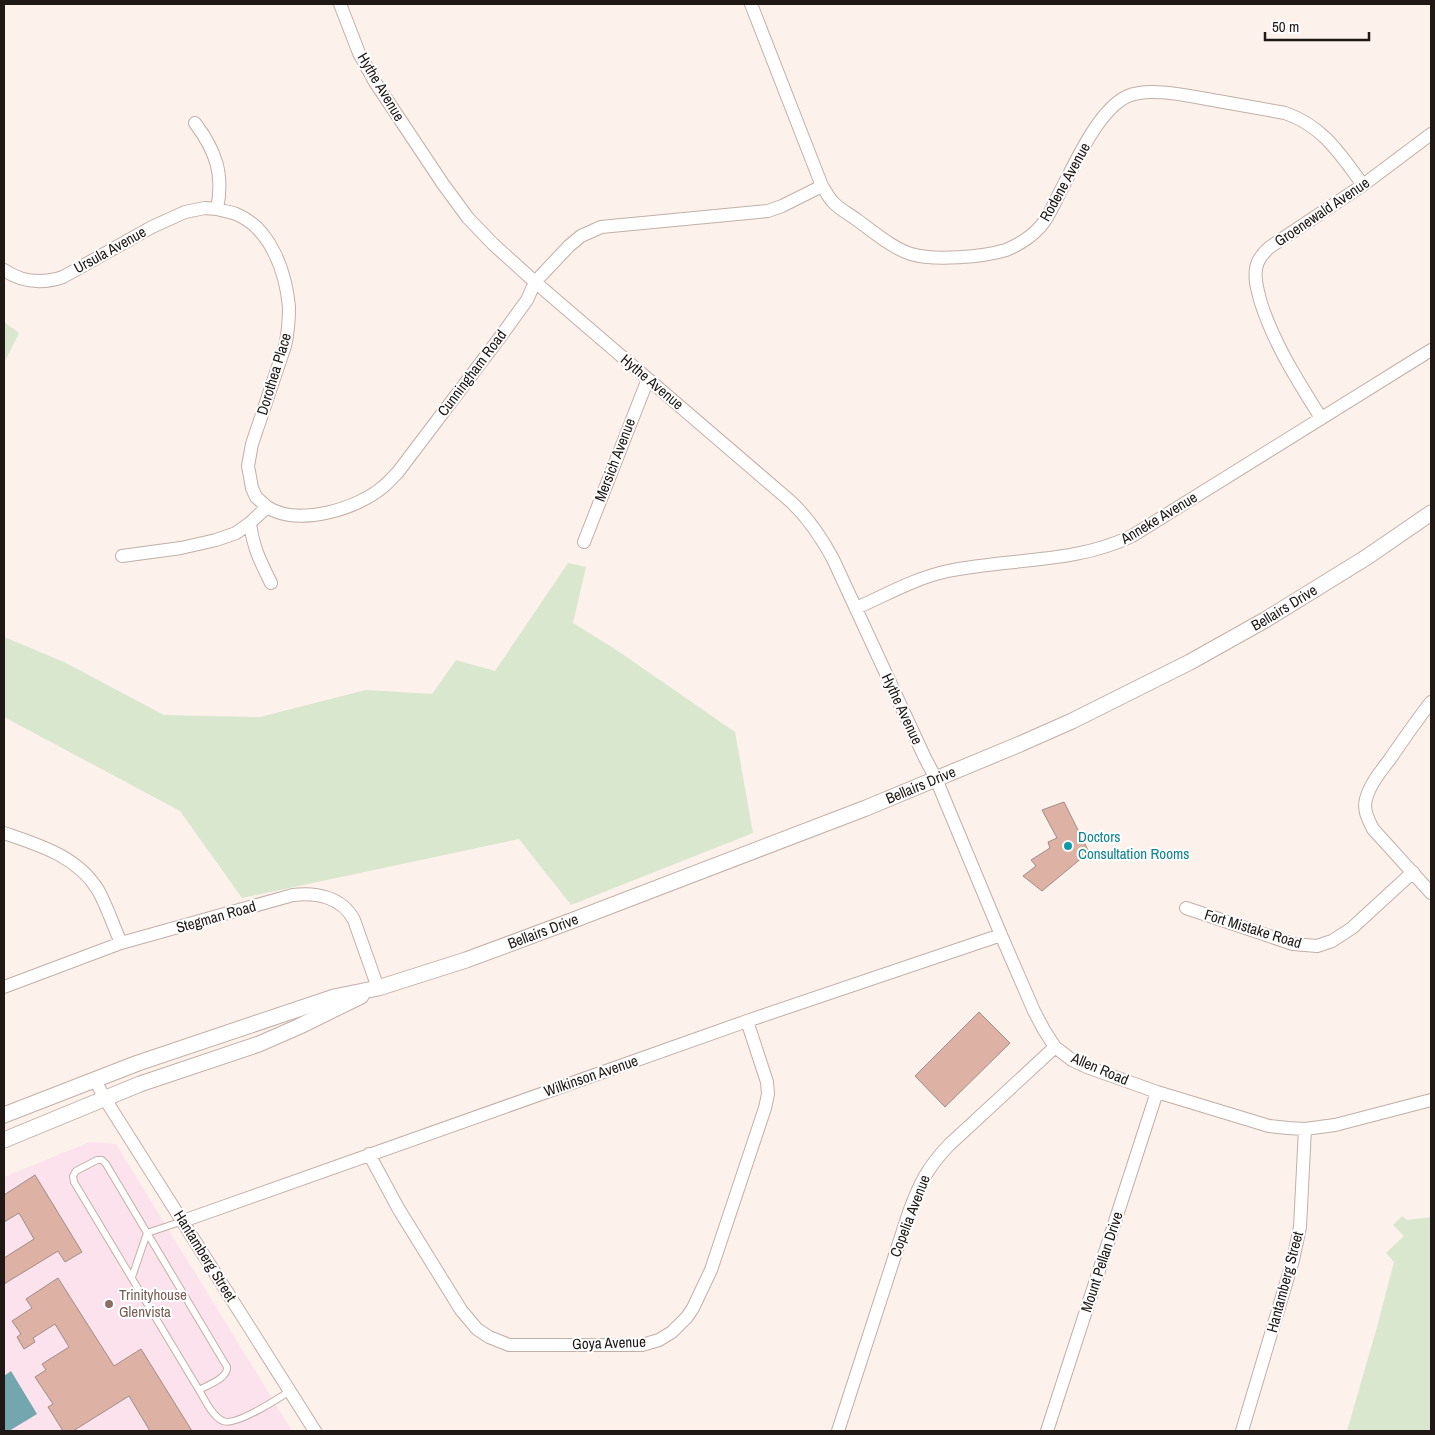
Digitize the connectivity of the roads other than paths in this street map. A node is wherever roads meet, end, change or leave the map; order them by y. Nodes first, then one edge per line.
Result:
1 (340, 4) edge
2 (751, 4) edge
3 (195, 123) dead end
4 (1431, 134) edge
5 (1363, 185) junction
6 (822, 186) junction
7 (217, 209) junction
8 (4, 270) edge
9 (535, 282) junction
10 (1431, 350) edge
11 (648, 379) junction
12 (1321, 418) junction
13 (267, 507) junction
14 (1431, 513) edge
15 (250, 523) junction
16 (584, 542) dead end
17 (122, 556) dead end
18 (271, 583) dead end
19 (856, 608) junction
20 (1431, 702) edge
21 (936, 779) junction
22 (4, 832) edge
23 (1413, 872) junction
24 (1431, 893) edge
25 (1186, 908) dead end
26 (1000, 935) junction
27 (121, 943) junction
28 (4, 987) edge
29 (378, 988) junction
30 (747, 1021) junction
31 (1055, 1047) junction
32 (95, 1080) junction
33 (1157, 1092) junction
34 (105, 1099) junction
35 (1431, 1100) edge
36 (4, 1115) edge
37 (1305, 1129) junction
38 (4, 1140) edge
39 (369, 1154) junction
40 (183, 1221) junction
41 (148, 1233) junction
42 (132, 1277) junction
43 (199, 1390) junction
44 (290, 1392) junction
45 (315, 1431) edge
46 (838, 1431) edge
47 (1047, 1431) edge
48 (1242, 1431) edge

1 - 9 street, Hythe Avenue
2 - 6 street, Rodene Avenue
3 - 7 street
4 - 5 street, Groenewald Avenue
5 - 6 street, Rodene Avenue
5 - 12 street, Groenewald Avenue
6 - 9 street, Cunningham Road
7 - 8 street, Ursula Avenue
7 - 13 street, Dorothea Place
9 - 11 street, Hythe Avenue
9 - 13 street, Cunningham Road
10 - 12 street, Anneke Avenue
11 - 16 street, Mersich Avenue
11 - 19 street, Hythe Avenue
12 - 19 street, Anneke Avenue
13 - 15 street
14 - 21 street, Bellairs Drive
15 - 17 street
15 - 18 street
19 - 21 street, Hythe Avenue
20 - 23 street
21 - 26 street, Allen Road
21 - 29 street, Bellairs Drive
22 - 27 street
23 - 24 street
23 - 25 street, Fort Mistake Road
26 - 30 street, Wilkinson Avenue
26 - 31 street, Allen Road
27 - 28 street, Stegman Road
27 - 29 street, Stegman Road
29 - 32 street
29 - 34 street
30 - 39 street, Wilkinson Avenue
30 - 39 street, Goya Avenue
31 - 33 street, Allen Road
31 - 46 street, Copelia Avenue
32 - 34 street, Hantamberg Street
32 - 36 street
33 - 37 street, Allen Road
33 - 47 street, Mount Pellan Drive
34 - 38 street
34 - 40 street, Hantamberg Street
35 - 37 street, Allen Road
37 - 48 street, Hantamberg Street
39 - 40 street, Wilkinson Avenue
40 - 41 lane
40 - 44 street, Hantamberg Street
41 - 42 lane
41 - 42 lane
41 - 43 lane
42 - 43 lane
43 - 44 lane
44 - 45 street, Hantamberg Street

